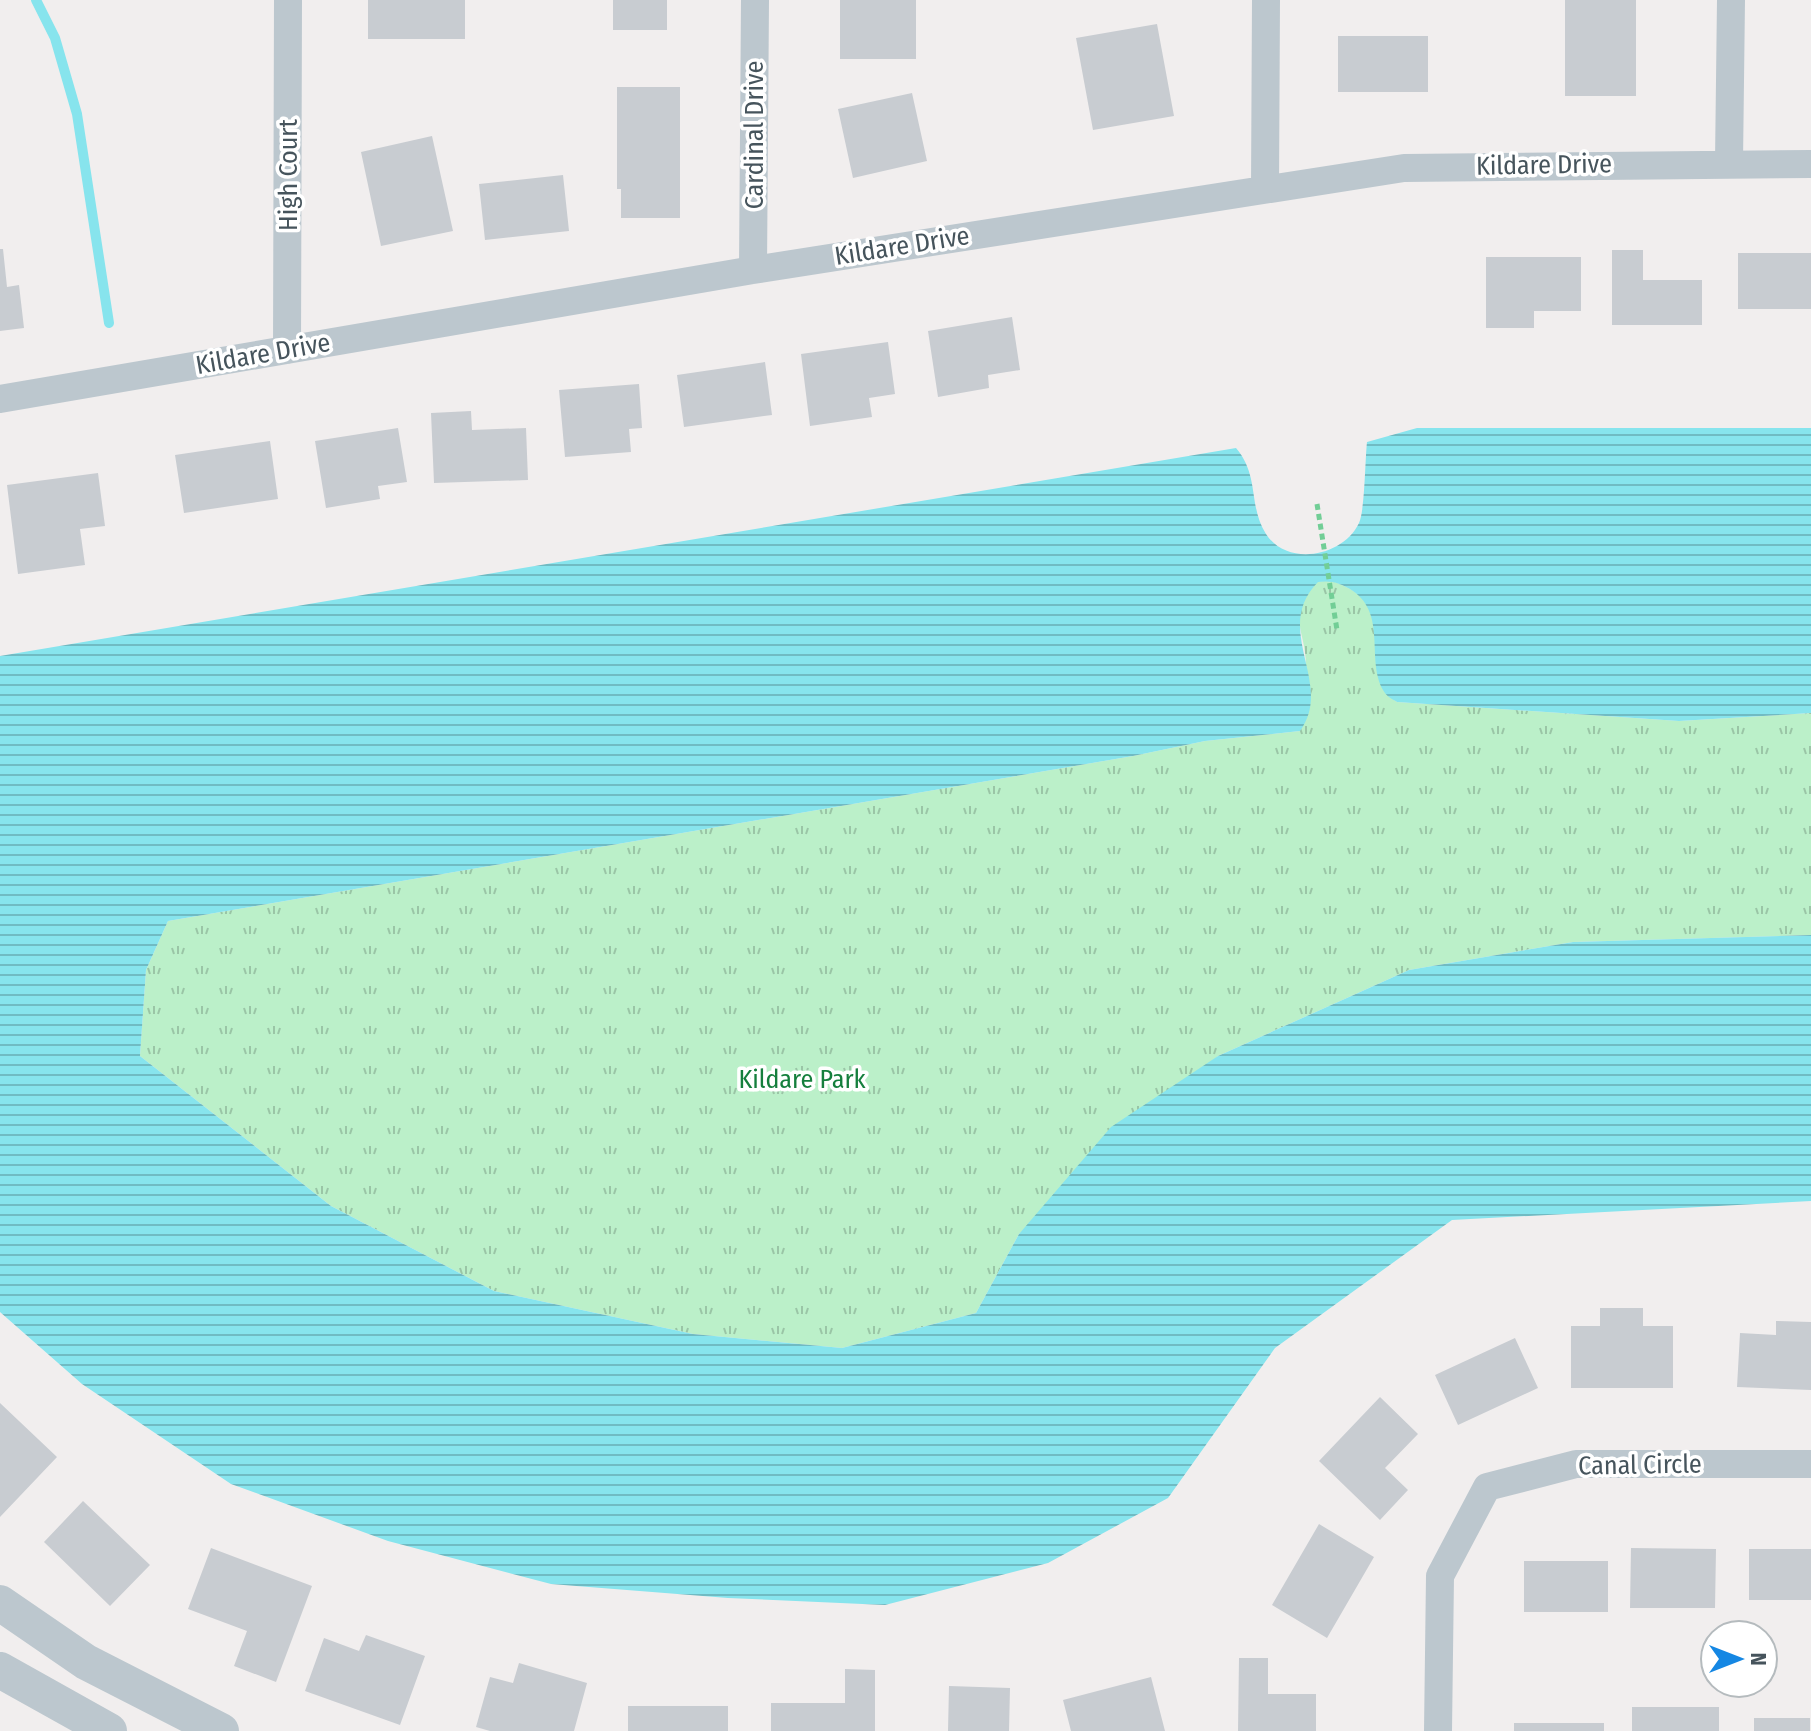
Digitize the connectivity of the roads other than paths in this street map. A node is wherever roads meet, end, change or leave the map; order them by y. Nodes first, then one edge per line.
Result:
1 (288, 0) edge
2 (755, 0) edge
3 (1266, 0) edge
4 (1731, 0) edge
5 (1729, 162) junction
6 (1811, 164) edge
7 (1265, 188) junction
8 (753, 270) junction
9 (287, 350) junction
10 (0, 399) edge
11 (1811, 1464) edge
12 (0, 1603) edge
13 (0, 1670) edge
14 (213, 1730) edge
15 (109, 1731) edge
16 (1438, 1731) edge

1 - 9 street, High Court
2 - 8 street, Cardinal Drive
3 - 7 street
4 - 5 street
5 - 6 street, Kildare Drive
5 - 7 street, Kildare Drive
7 - 8 street, Kildare Drive
8 - 9 street, Kildare Drive
9 - 10 street, Kildare Drive
11 - 16 street, Canal Circle
12 - 14 street
13 - 15 street

